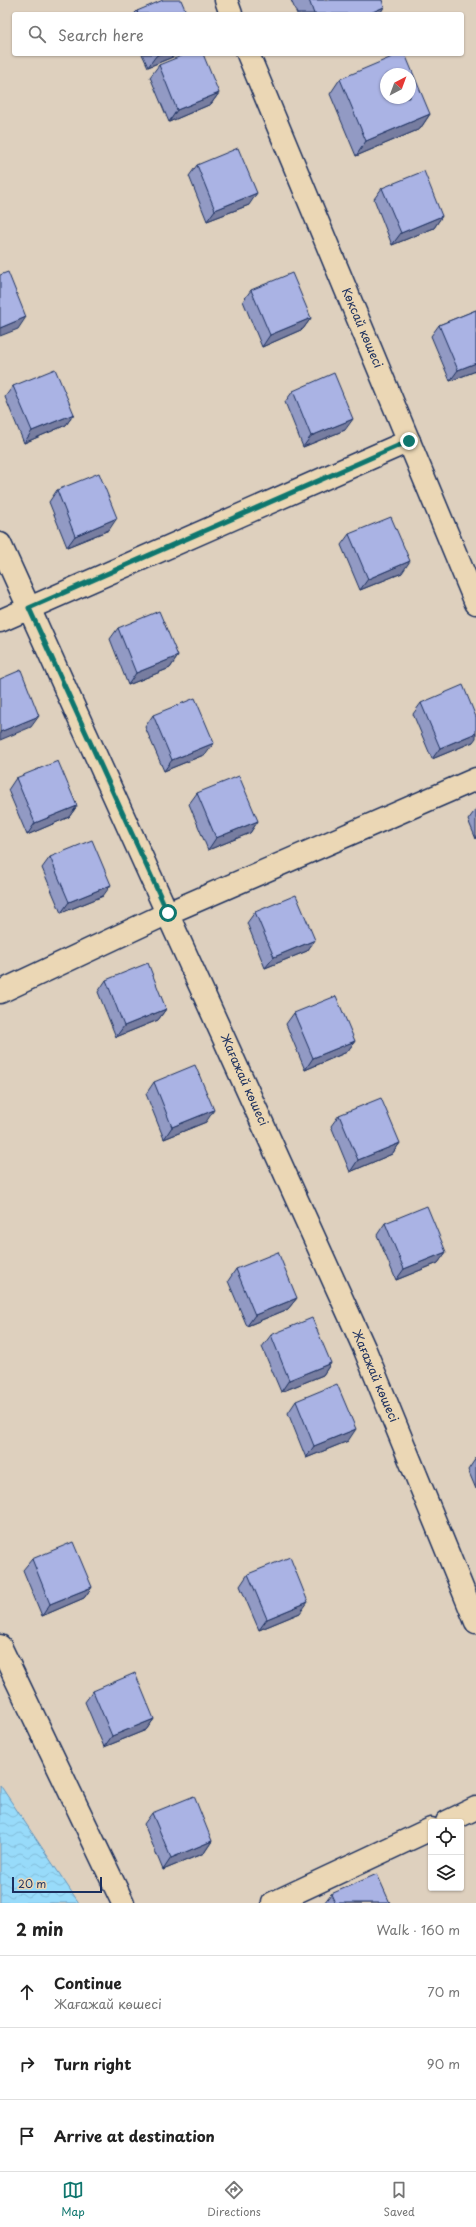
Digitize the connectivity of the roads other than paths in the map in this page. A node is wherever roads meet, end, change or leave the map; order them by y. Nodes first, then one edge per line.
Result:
1 (226, 0) edge
2 (231, 12) edge
3 (249, 56) edge
4 (409, 441) junction
5 (0, 544) edge
6 (476, 603) edge
7 (29, 608) junction
8 (0, 621) edge
9 (476, 779) edge
10 (168, 913) junction
11 (0, 992) edge
12 (476, 1622) edge
13 (0, 1646) edge
14 (476, 1808) edge
15 (453, 1819) edge
16 (428, 1831) edge
17 (123, 1903) edge
18 (273, 1903) edge

1 - 2 street
3 - 4 street, Көксай көшесі
4 - 6 street, Көксай көшесі
4 - 7 street
5 - 7 street, Жағажай көшесі
7 - 8 street
7 - 10 street, Жағажай көшесі
9 - 10 street
10 - 11 street
10 - 12 street, Жағажай көшесі
13 - 17 street
14 - 15 street
16 - 18 street

